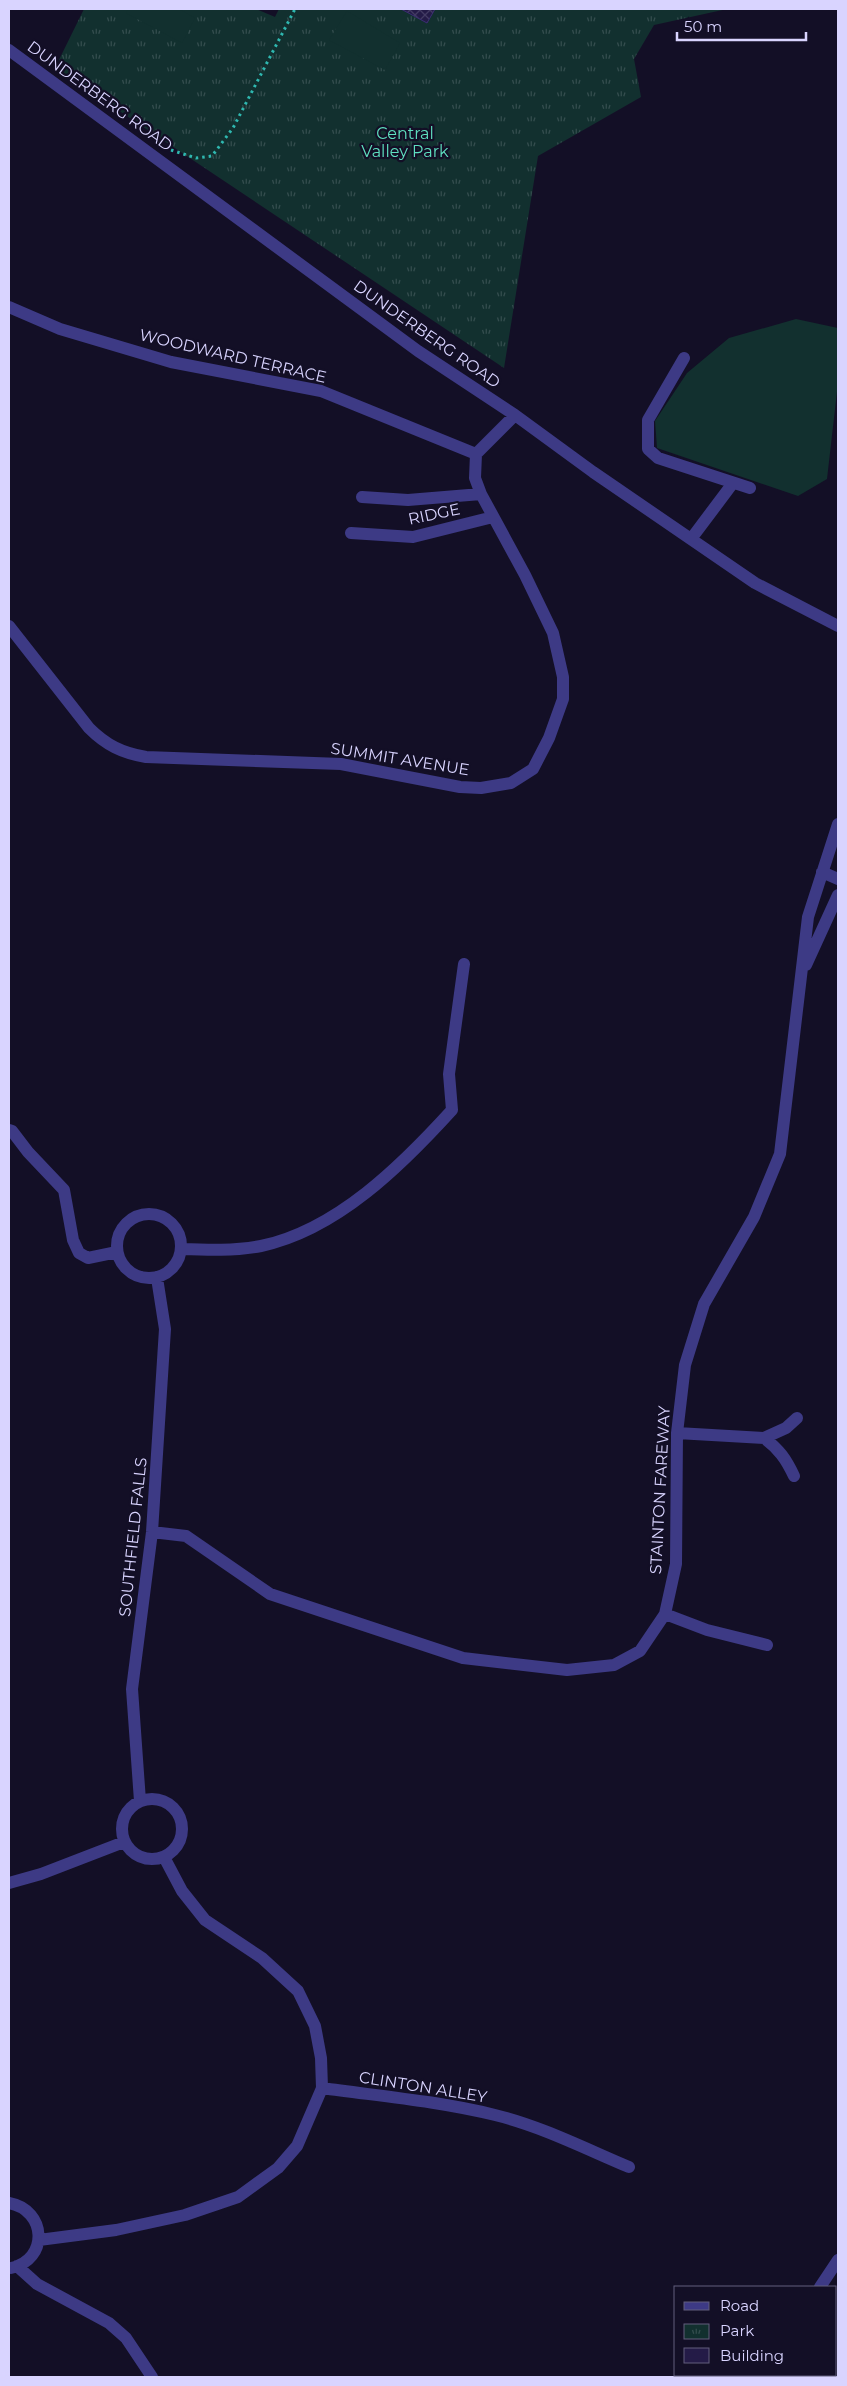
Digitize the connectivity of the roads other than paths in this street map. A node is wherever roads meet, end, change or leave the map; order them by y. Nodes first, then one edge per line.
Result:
1 (9, 50) edge
2 (9, 307) edge
3 (684, 358) dead end
4 (515, 415) junction
5 (476, 454) junction
6 (733, 482) junction
7 (750, 488) dead end
8 (481, 494) junction
9 (362, 497) dead end
10 (493, 516) junction
11 (351, 533) dead end
12 (691, 539) junction
13 (9, 626) edge
14 (838, 626) edge
15 (838, 824) edge
16 (822, 872) junction
17 (838, 879) edge
18 (838, 895) edge
19 (464, 964) dead end
20 (802, 974) junction
21 (9, 1130) edge
22 (181, 1249) junction
23 (116, 1252) junction
24 (157, 1278) junction
25 (796, 1418) dead end
26 (677, 1433) junction
27 (764, 1438) junction
28 (794, 1476) dead end
29 (152, 1532) junction
30 (665, 1614) junction
31 (767, 1645) dead end
32 (140, 1800) junction
33 (124, 1842) junction
34 (164, 1857) junction
35 (9, 1883) edge
36 (322, 2088) junction
37 (630, 2168) dead end
38 (9, 2203) edge
39 (38, 2240) junction
40 (838, 2260) edge
41 (13, 2267) edge
42 (821, 2286) edge
43 (152, 2377) edge

1 - 4 street, DUNDERBERG ROAD
2 - 5 street, WOODWARD TERRACE
3 - 6 street
4 - 5 street
4 - 12 street, DUNDERBERG ROAD
5 - 8 street, SUMMIT AVENUE
6 - 7 street
6 - 12 street
8 - 9 street
8 - 10 street, SUMMIT AVENUE
10 - 11 street, RIDGE
10 - 13 street, SUMMIT AVENUE
12 - 14 street, DUNDERBERG ROAD
15 - 16 street, STAINTON FAREWAY
16 - 17 street
16 - 20 street, STAINTON FAREWAY
18 - 20 street, STAINTON FAREWAY
19 - 22 street
20 - 26 street, STAINTON FAREWAY
21 - 23 street
22 - 23 street
22 - 24 street
23 - 24 street
24 - 29 street, SOUTHFIELD FALLS
25 - 27 street
26 - 27 street
26 - 30 street, STAINTON FAREWAY
27 - 28 street
29 - 30 street, STAINTON FAREWAY
29 - 32 street, SOUTHFIELD FALLS
30 - 31 street
32 - 33 street
32 - 34 street
33 - 34 street
33 - 35 street
34 - 36 street
36 - 37 street, CLINTON ALLEY
36 - 39 street
38 - 39 street
39 - 41 street
40 - 42 street
41 - 43 street

